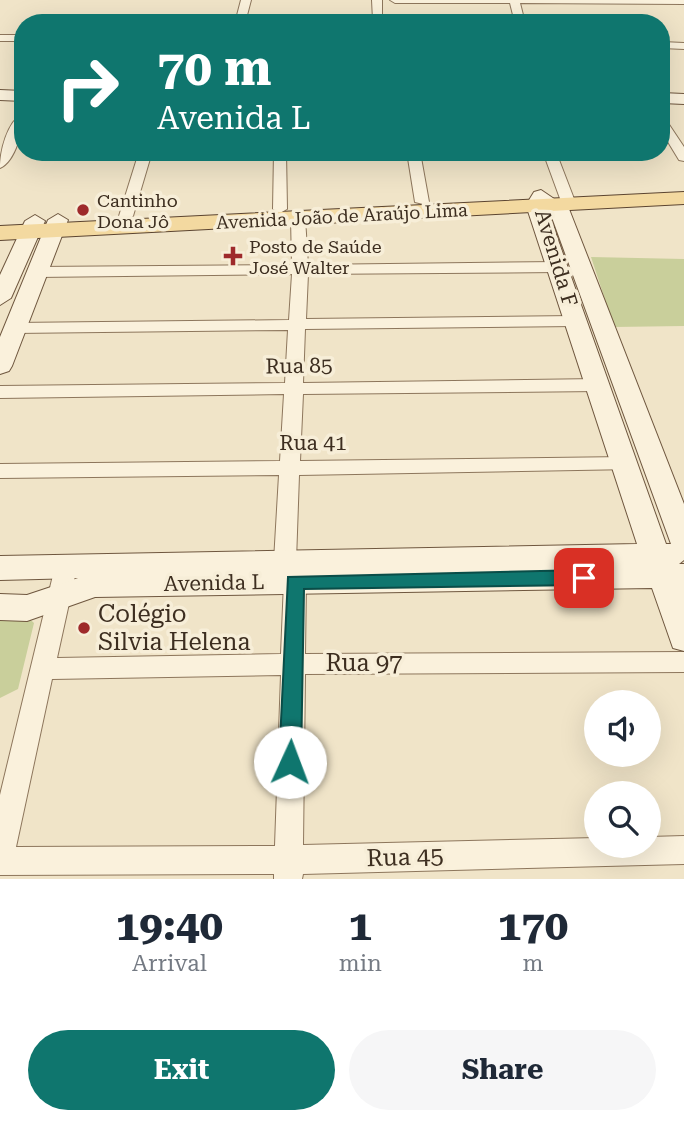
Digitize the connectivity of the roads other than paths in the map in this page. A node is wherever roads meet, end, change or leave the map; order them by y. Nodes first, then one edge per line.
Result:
1 (395, 0) edge
2 (514, 0) edge
3 (591, 1) edge
4 (684, 1) edge
5 (596, 11) dead end
6 (14, 135) edge
7 (670, 135) edge
8 (684, 157) edge
9 (143, 161) edge
10 (281, 161) edge
11 (415, 161) edge
12 (550, 161) edge
13 (0, 164) edge
14 (684, 189) edge
15 (684, 198) edge
16 (554, 201) junction
17 (422, 202) junction
18 (355, 210) junction
19 (289, 214) junction
20 (126, 216) junction
21 (0, 223) edge
22 (45, 225) junction
23 (0, 233) edge
24 (558, 267) junction
25 (300, 270) junction
26 (37, 272) junction
27 (6, 273) edge
28 (0, 298) edge
29 (575, 321) junction
30 (298, 325) junction
31 (15, 328) junction
32 (0, 366) edge
33 (598, 385) junction
34 (294, 388) junction
35 (0, 392) edge
36 (626, 464) junction
37 (288, 466) junction
38 (0, 471) edge
39 (684, 541) edge
40 (672, 566) edge
41 (0, 568) edge
42 (272, 572) junction
43 (63, 581) junction
44 (0, 607) edge
45 (684, 638) edge
46 (684, 662) edge
47 (292, 664) junction
48 (44, 669) junction
49 (684, 850) edge
50 (0, 854) edge
51 (0, 861) edge
52 (288, 870) edge

1 - 2 street
2 - 3 street
3 - 4 street
3 - 5 street
6 - 13 street
7 - 8 street
9 - 20 street
10 - 19 street
11 - 17 street
12 - 16 street
14 - 16 main road, Avenida João de Araújo Lima
15 - 16 main road, Avenida João de Araújo Lima
16 - 17 main road, Avenida João de Araújo Lima
16 - 18 main road, Avenida João de Araújo Lima
16 - 24 street, Avenida F
16 - 39 street, Avenida F
17 - 18 main road, Avenida João de Araújo Lima
18 - 19 main road, Avenida João de Araújo Lima
19 - 20 main road, Avenida João de Araújo Lima
19 - 22 main road, Avenida João de Araújo Lima
19 - 25 street
20 - 22 main road, Avenida João de Araújo Lima
21 - 22 main road, Avenida João de Araújo Lima
22 - 23 main road, Avenida João de Araújo Lima
22 - 26 street
22 - 27 street
24 - 25 street
24 - 29 street, Avenida F
25 - 26 street
25 - 30 street
26 - 31 street
27 - 28 street
29 - 30 street
29 - 33 street, Avenida F
30 - 31 street
30 - 34 street
31 - 32 street
33 - 34 street, Rua 85
33 - 36 street, Avenida F
34 - 35 street, Rua 85
34 - 37 street
36 - 37 street, Rua 41
36 - 40 street, Avenida F
37 - 38 street, Rua 41
37 - 42 street
40 - 42 street, Avenida L
40 - 45 street, Avenida F
41 - 43 street, Avenida L
42 - 43 street, Avenida L
42 - 47 street
43 - 44 street, Avenida L
43 - 48 street
46 - 47 street, Rua 97
47 - 48 street, Rua 97
47 - 52 street
48 - 50 street
49 - 52 street, Rua 45
51 - 52 street, Rua 45

